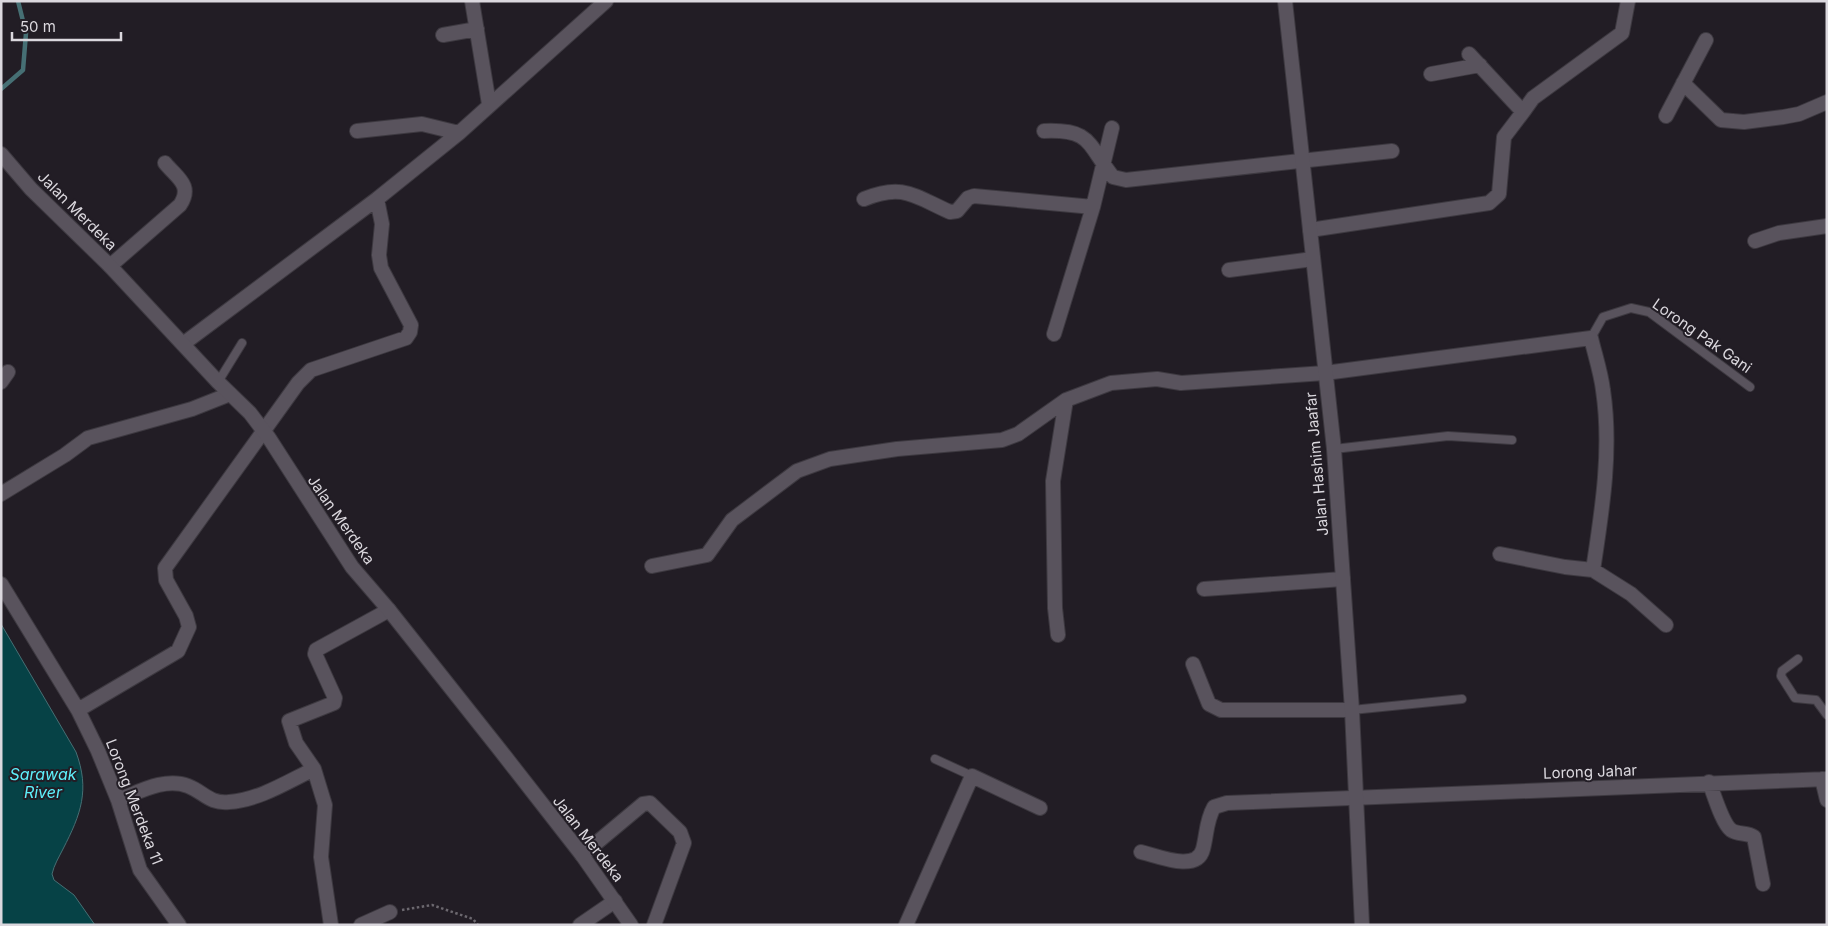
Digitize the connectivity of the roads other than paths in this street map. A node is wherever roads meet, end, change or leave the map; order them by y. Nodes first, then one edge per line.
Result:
1 (472, 1) edge
2 (606, 1) edge
3 (1285, 1) edge
4 (1628, 1) edge
5 (477, 29) junction
6 (443, 35) dead end
7 (1706, 40) dead end
8 (1469, 54) dead end
9 (1480, 65) junction
10 (1431, 74) dead end
11 (1683, 83) junction
12 (1827, 102) edge
13 (489, 104) junction
14 (1522, 112) junction
15 (1666, 116) dead end
16 (1112, 128) dead end
17 (357, 131) dead end
18 (1044, 131) dead end
19 (459, 133) junction
20 (1392, 151) dead end
21 (1, 154) edge
22 (1304, 161) junction
23 (165, 163) dead end
24 (1103, 165) junction
25 (377, 199) junction
26 (864, 199) dead end
27 (1093, 207) junction
28 (1827, 226) edge
29 (1310, 230) junction
30 (1755, 240) dead end
31 (1313, 259) junction
32 (110, 266) junction
33 (1229, 270) dead end
34 (1054, 334) dead end
35 (1591, 338) junction
36 (242, 343) dead end
37 (183, 344) junction
38 (1325, 373) junction
39 (218, 382) junction
40 (1750, 387) dead end
41 (230, 394) junction
42 (1066, 400) junction
43 (264, 432) junction
44 (1512, 440) dead end
45 (1334, 449) junction
46 (1, 494) edge
47 (1500, 554) dead end
48 (652, 566) dead end
49 (1593, 570) junction
50 (1343, 579) junction
51 (1, 584) edge
52 (1204, 589) dead end
53 (390, 610) junction
54 (1666, 625) dead end
55 (1058, 635) dead end
56 (1798, 659) dead end
57 (1193, 664) dead end
58 (1462, 699) dead end
59 (78, 710) junction
60 (1352, 710) junction
61 (1827, 715) edge
62 (935, 759) dead end
63 (314, 769) junction
64 (972, 776) junction
65 (1824, 779) edge
66 (1709, 782) junction
67 (1355, 797) junction
68 (118, 800) junction
69 (1827, 800) edge
70 (1040, 808) dead end
71 (1141, 852) dead end
72 (582, 855) junction
73 (1763, 884) dead end
74 (615, 901) junction
75 (390, 912) road end
76 (179, 925) edge
77 (331, 925) edge
78 (361, 925) edge
79 (580, 925) edge
80 (631, 925) edge
81 (654, 925) edge
82 (906, 925) edge
83 (1362, 925) edge

1 - 5 street
2 - 13 street
3 - 22 street, Jalan Hashim Jaafar
4 - 14 street
5 - 6 street
5 - 13 street
7 - 11 street
8 - 9 street
9 - 10 street
9 - 14 street
11 - 12 street
11 - 15 street
13 - 19 street
14 - 29 street
16 - 24 street
17 - 19 street
18 - 24 street
19 - 25 street
20 - 22 street
21 - 32 street, Jalan Merdeka
22 - 24 street
22 - 29 street, Jalan Hashim Jaafar
23 - 32 street
24 - 27 street
25 - 37 street
25 - 43 street
26 - 27 street
27 - 34 street
28 - 30 street
29 - 31 street, Jalan Hashim Jaafar
31 - 33 street
31 - 38 street, Jalan Hashim Jaafar
32 - 37 street, Jalan Merdeka
35 - 38 street
35 - 40 lane, Lorong Pak Gani
35 - 49 street
36 - 39 lane
37 - 39 street, Jalan Merdeka
38 - 42 street
38 - 45 street, Jalan Hashim Jaafar
39 - 41 street, Jalan Merdeka
41 - 43 street, Jalan Merdeka
41 - 46 street
42 - 48 street
42 - 55 street
43 - 53 street, Jalan Merdeka
43 - 59 street
44 - 45 lane
45 - 50 street, Jalan Hashim Jaafar
47 - 49 street
49 - 54 street
50 - 52 street
50 - 60 street, Jalan Hashim Jaafar
51 - 59 street, Lorong Merdeka 11
53 - 63 street
53 - 72 street, Jalan Merdeka
56 - 61 lane
57 - 60 street
58 - 60 lane
59 - 68 street, Lorong Merdeka 11
60 - 67 street, Jalan Hashim Jaafar
62 - 64 lane
63 - 68 street
63 - 77 street
64 - 70 street
64 - 82 street
65 - 66 street, Lorong Jahar
65 - 69 street
66 - 67 street, Lorong Jahar
66 - 73 street
67 - 71 street, Lorong Jahar
67 - 83 street, Jalan Hashim Jaafar
68 - 76 street, Lorong Merdeka 11
72 - 74 street, Jalan Merdeka
72 - 81 street
74 - 79 street
74 - 80 street, Jalan Merdeka
75 - 78 street

